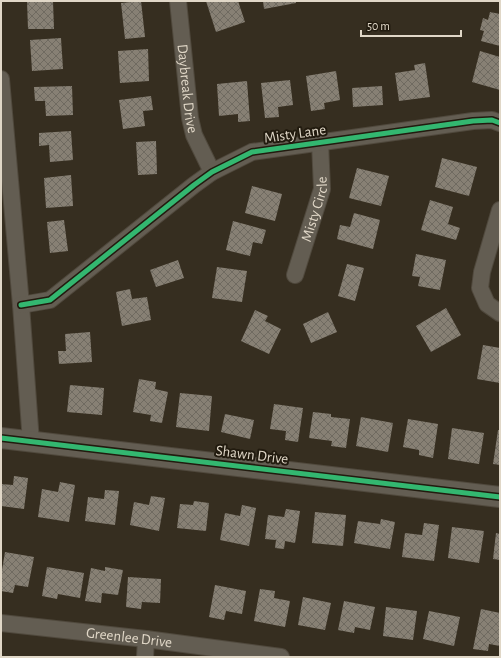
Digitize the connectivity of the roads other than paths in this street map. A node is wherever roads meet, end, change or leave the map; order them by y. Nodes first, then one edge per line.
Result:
1 (178, 1) edge
2 (1, 79) edge
3 (500, 123) edge
4 (320, 142) junction
5 (212, 172) junction
6 (500, 210) edge
7 (295, 275) dead end
8 (21, 306) junction
9 (500, 313) edge
10 (1, 438) edge
11 (32, 442) junction
12 (500, 496) edge
13 (1, 623) edge
14 (146, 639) junction
15 (144, 657) edge
16 (282, 657) edge

1 - 5 street, Daybreak Drive
2 - 8 street
3 - 4 street, Misty Lane
4 - 5 street, Misty Lane
4 - 7 street, Misty Circle
5 - 8 street, Misty Lane
6 - 9 street
8 - 11 street
10 - 11 street, Shawn Drive
11 - 12 street, Shawn Drive
13 - 14 street, Greenlee Drive
14 - 15 street
14 - 16 street, Greenlee Drive

